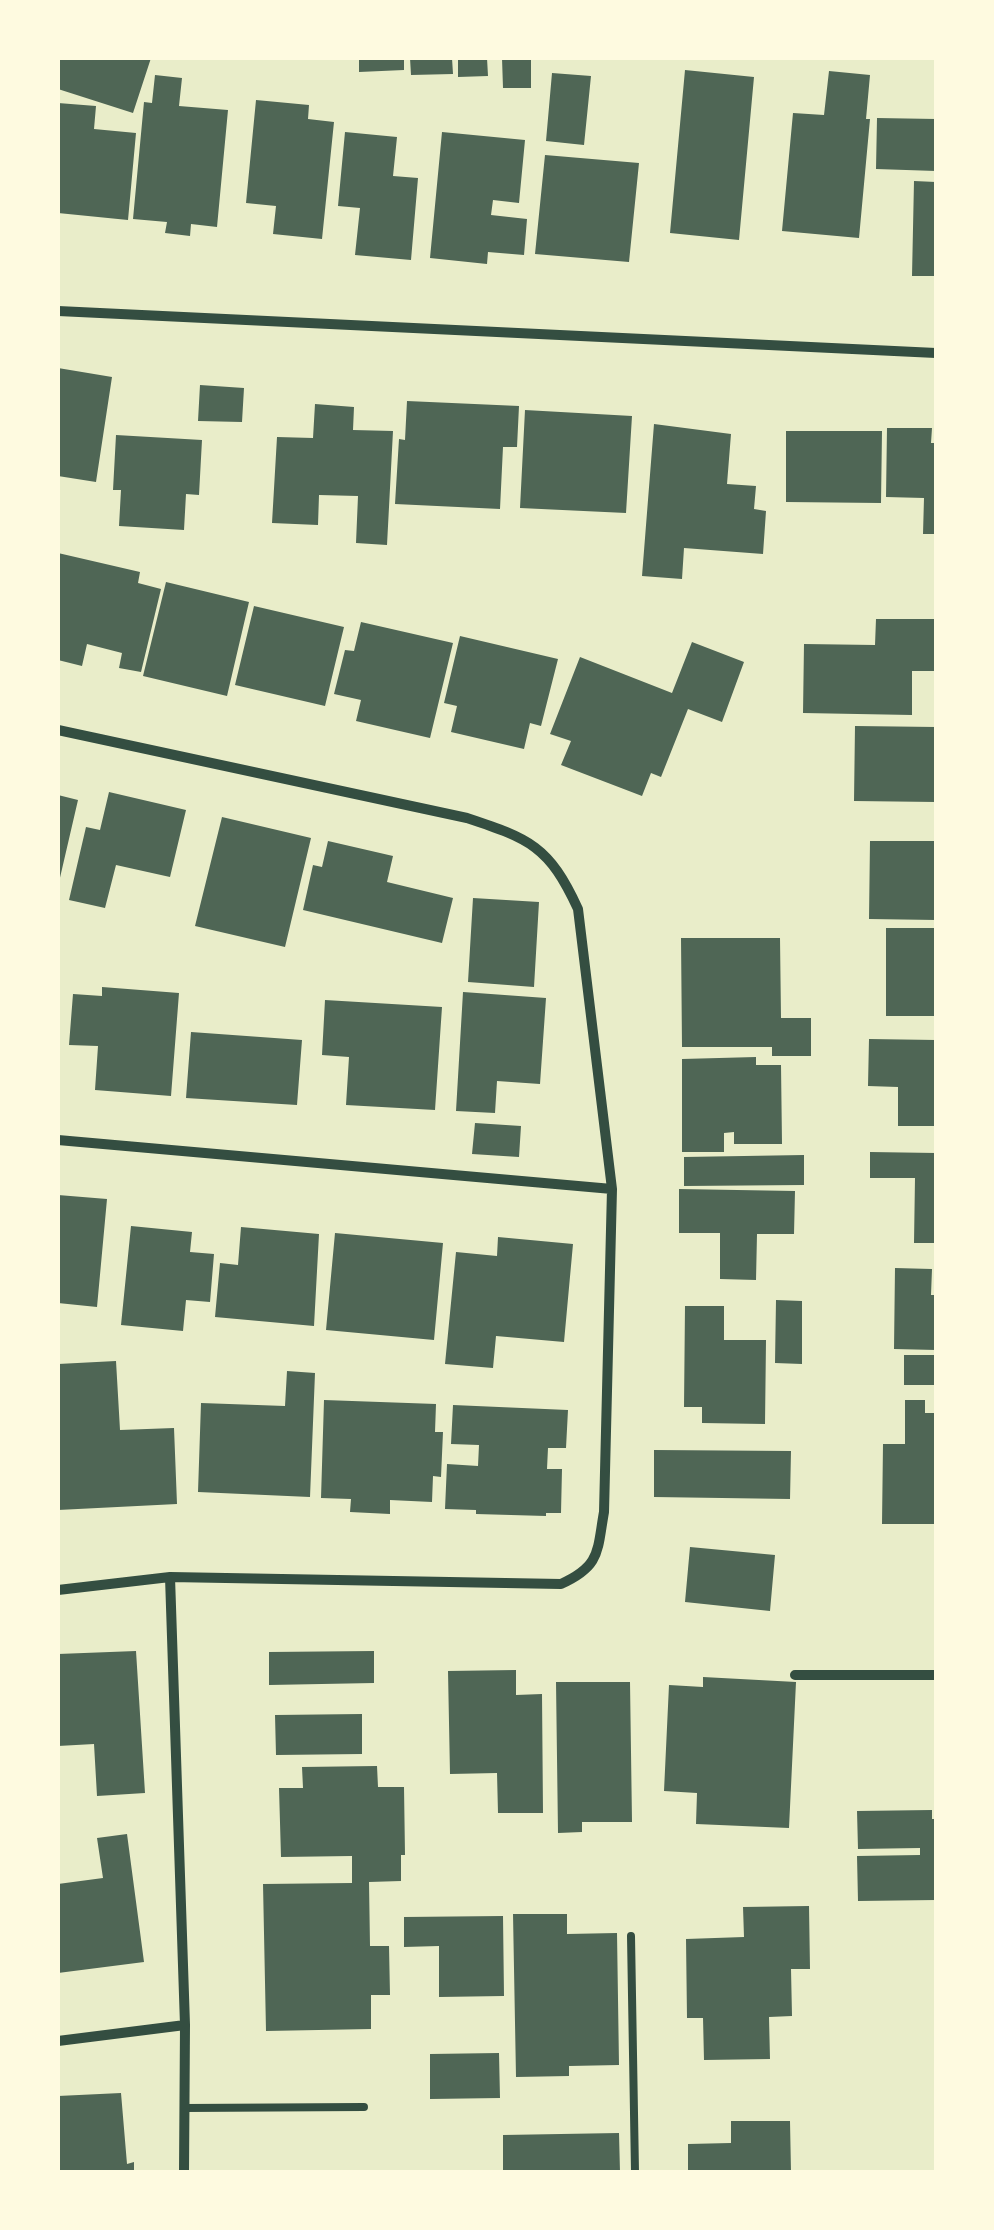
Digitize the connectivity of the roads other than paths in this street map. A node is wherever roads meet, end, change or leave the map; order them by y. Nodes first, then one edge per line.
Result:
1 (58, 311) edge
2 (936, 353) edge
3 (58, 730) edge
4 (58, 1140) edge
5 (612, 1189) junction
6 (170, 1577) junction
7 (58, 1590) edge
8 (795, 1675) dead end
9 (936, 1675) edge
10 (631, 1936) dead end
11 (184, 2025) junction
12 (58, 2041) edge
13 (364, 2107) dead end
14 (184, 2108) junction
15 (184, 2172) edge
16 (635, 2172) edge

1 - 2 street
3 - 5 street
4 - 5 street
5 - 6 street
6 - 7 street
6 - 11 street
8 - 9 street
10 - 16 lane
11 - 12 street
11 - 14 street
13 - 14 lane
14 - 15 street

